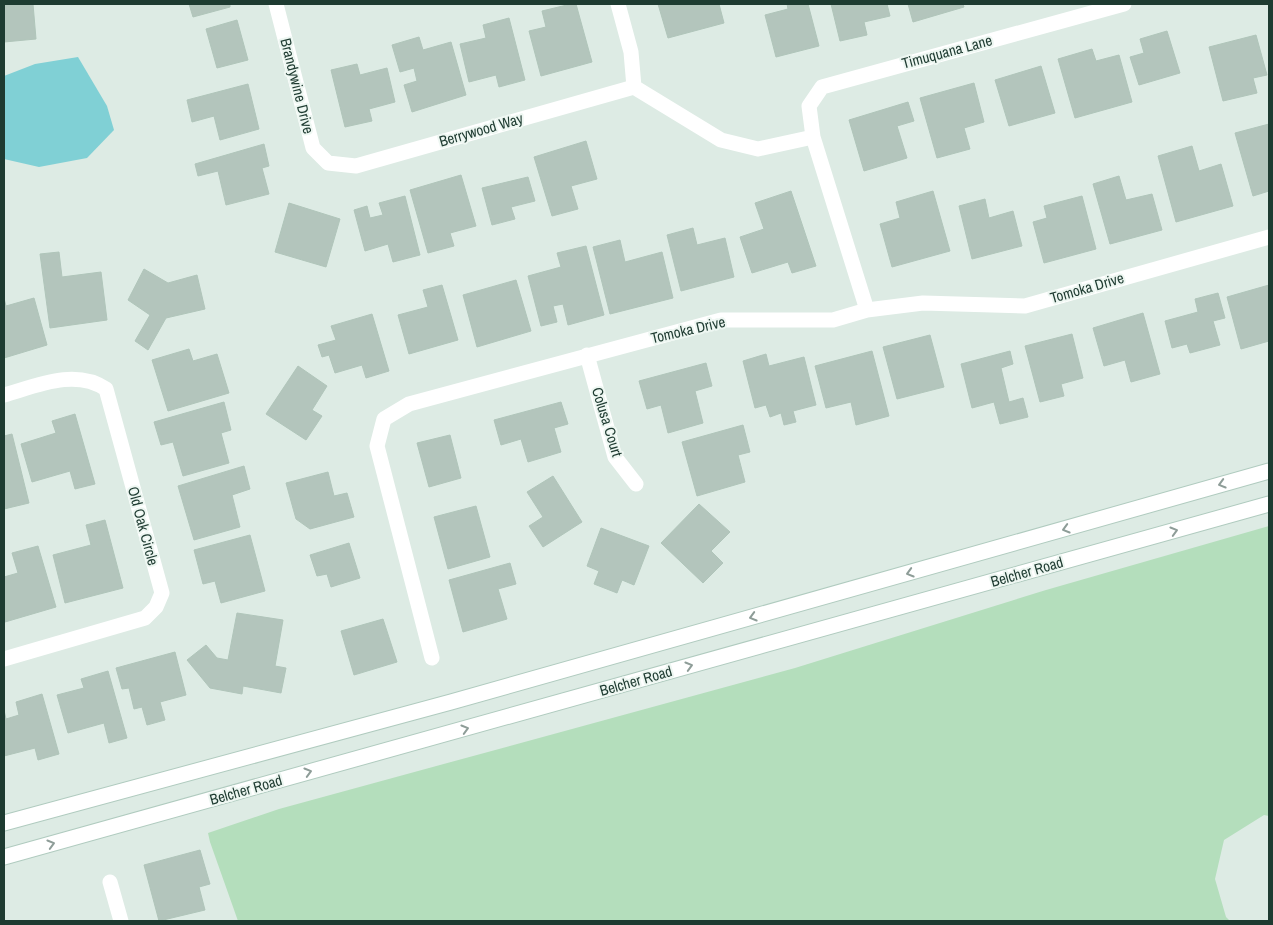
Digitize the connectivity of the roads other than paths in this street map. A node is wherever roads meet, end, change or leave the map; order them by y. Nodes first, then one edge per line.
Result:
1 (276, 4) edge
2 (618, 4) edge
3 (1124, 4) edge
4 (634, 86) junction
5 (813, 137) junction
6 (328, 163) joint
7 (1269, 237) edge
8 (867, 310) junction
9 (587, 355) junction
10 (4, 395) edge
11 (1269, 471) edge
12 (636, 484) dead end
13 (1269, 504) edge
14 (432, 658) dead end
15 (4, 659) edge
16 (4, 823) edge
17 (4, 857) edge
18 (110, 882) dead end
19 (121, 921) edge

1 - 6 street, Brandywine Drive
2 - 4 street
3 - 5 street, Timuquana Lane
4 - 5 street
4 - 6 street, Berrywood Way
5 - 8 street, Timuquana Lane
7 - 8 street, Tomoka Drive
8 - 9 street, Tomoka Drive
9 - 12 street, Colusa Court
9 - 14 street, Tomoka Drive
10 - 15 street, Old Oak Circle
11 -> 16 street, Belcher Road
17 -> 13 street, Belcher Road
18 - 19 street

